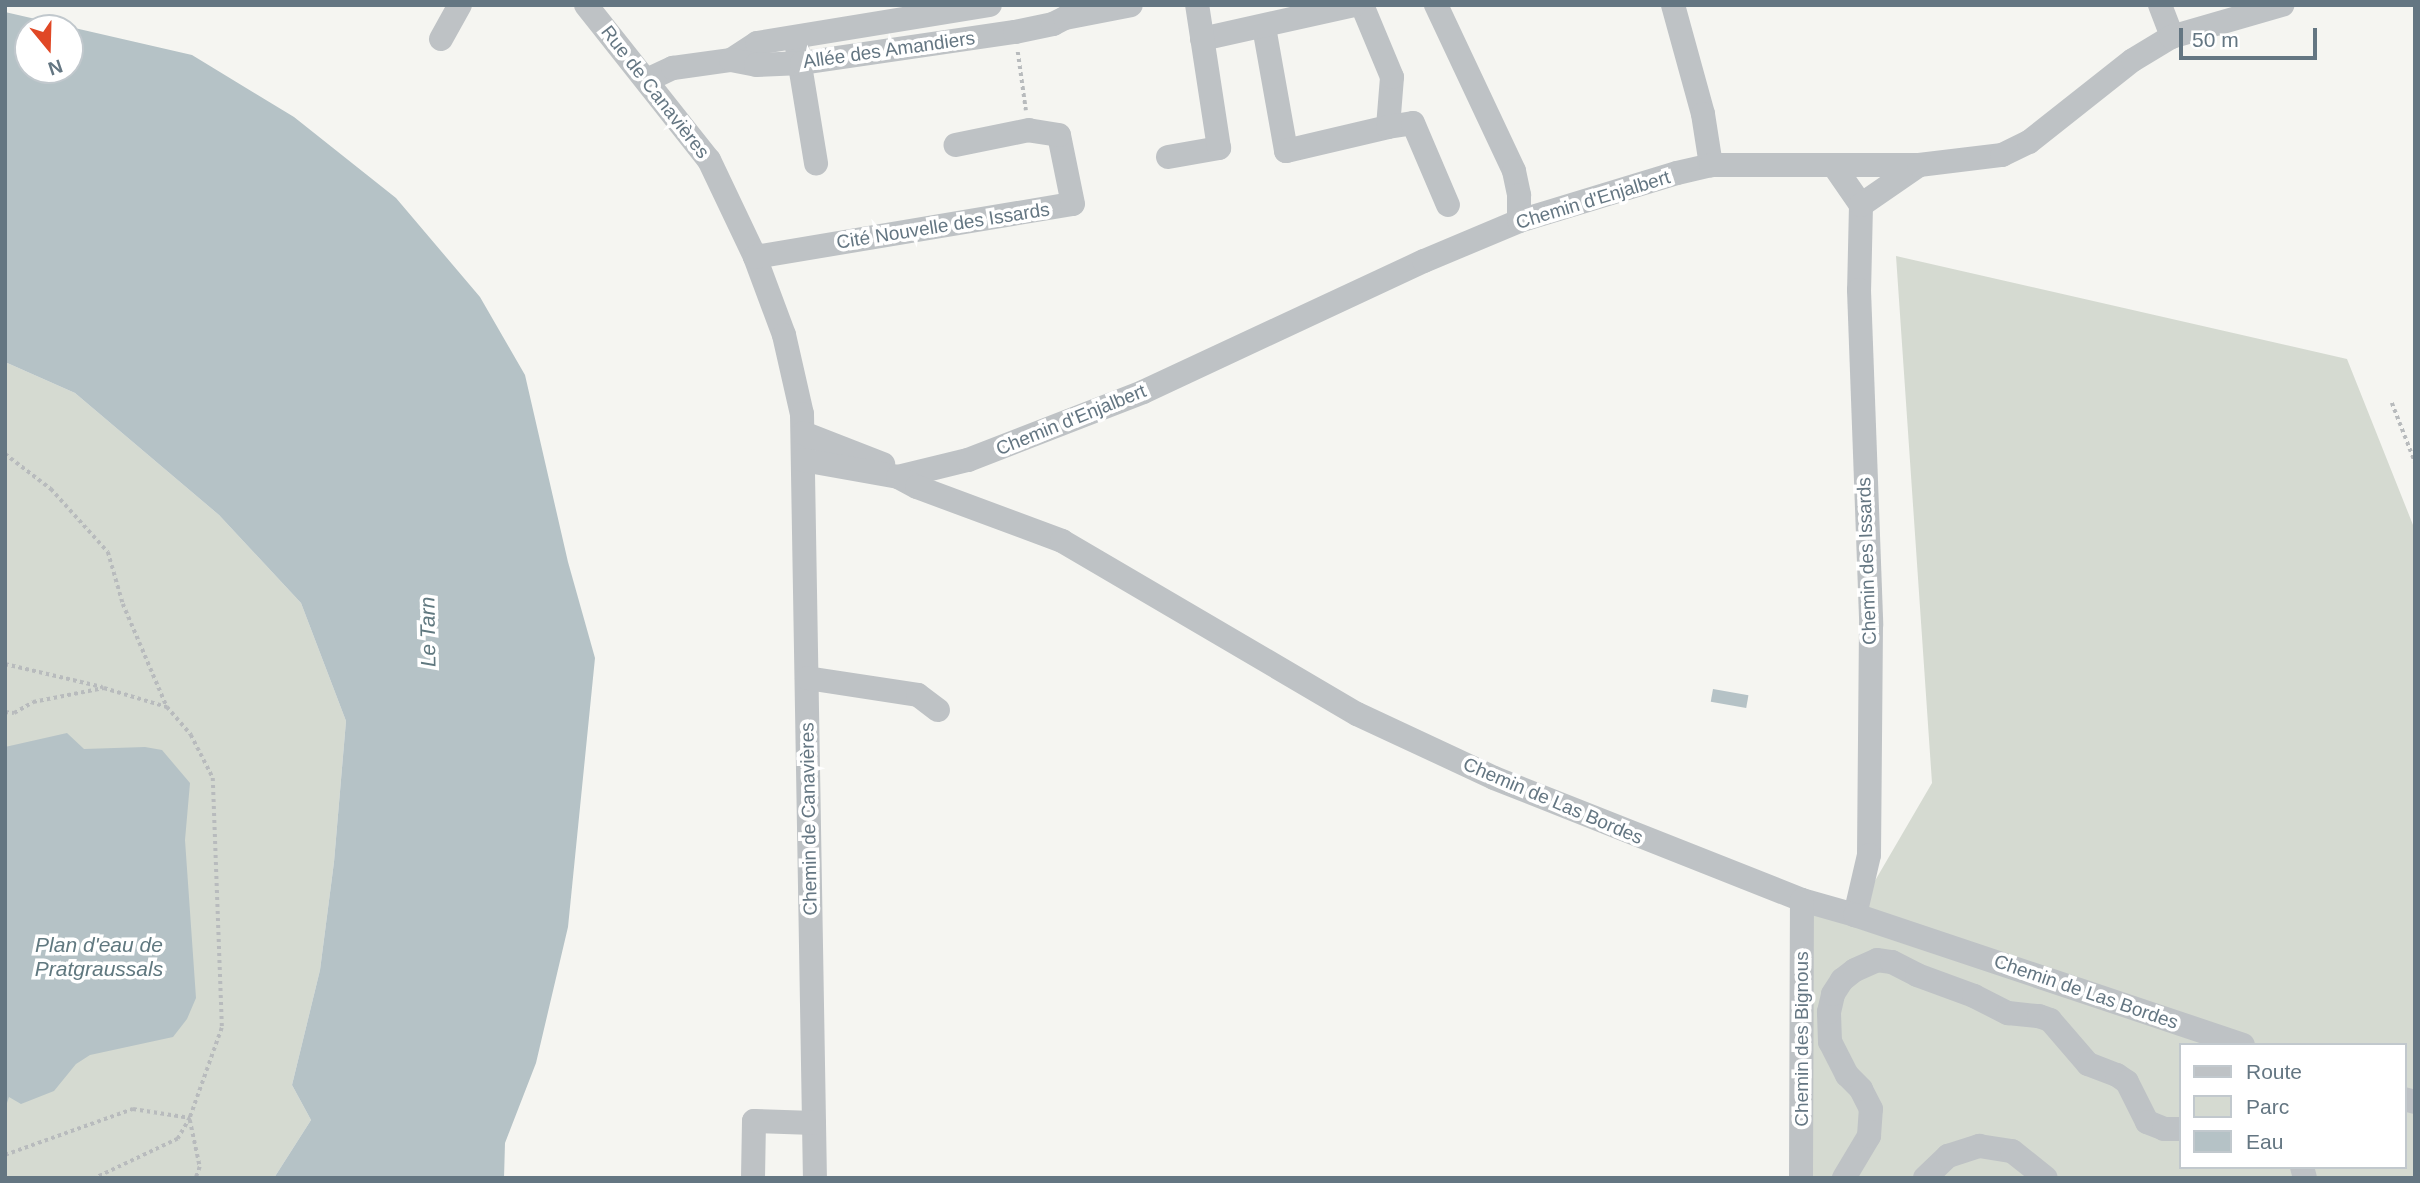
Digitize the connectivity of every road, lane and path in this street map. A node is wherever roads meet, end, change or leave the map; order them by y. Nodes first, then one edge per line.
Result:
1 (460, 5) edge
2 (586, 5) edge
3 (990, 5) edge
4 (1131, 5) edge
5 (1196, 5) edge
6 (1354, 5) edge
7 (1362, 5) edge
8 (1436, 5) edge
9 (1672, 5) edge
10 (2160, 5) edge
11 (2282, 5) edge
12 (1059, 11) edge
13 (1264, 27) junction
14 (1015, 32) junction
15 (794, 37) junction
16 (2172, 37) junction
17 (441, 39) dead end
18 (1202, 39) junction
19 (731, 60) junction
20 (802, 63) junction
21 (647, 80) junction
22 (1388, 127) junction
23 (1029, 130) junction
24 (956, 145) dead end
25 (1168, 157) dead end
26 (816, 163) dead end
27 (1920, 164) junction
28 (1711, 165) junction
29 (1834, 166) junction
30 (1448, 205) dead end
31 (1861, 205) junction
32 (1519, 221) junction
33 (755, 257) junction
34 (2392, 403) dead end
35 (803, 433) junction
36 (5, 454) edge
37 (803, 460) junction
38 (2415, 462) edge
39 (904, 475) junction
40 (5, 664) edge
41 (807, 678) junction
42 (104, 688) junction
43 (167, 707) junction
44 (938, 710) dead end
45 (5, 712) edge
46 (1802, 900) junction
47 (1855, 915) junction
48 (2237, 1043) edge
49 (190, 1118) junction
50 (814, 1123) junction
51 (2178, 1129) edge
52 (5, 1155) edge
53 (96, 1178) edge
54 (196, 1178) edge
55 (753, 1178) edge
56 (815, 1178) edge
57 (1801, 1178) edge
58 (1844, 1178) edge
59 (1925, 1178) edge
60 (2046, 1178) edge

1 - 17 street
2 - 21 street, Rue de Canavières
3 - 15 street
4 - 12 street, Allée des Amandiers
5 - 18 street
6 - 13 street
7 - 22 street
8 - 32 street
9 - 28 street
10 - 16 street
11 - 16 street, Chemin d'Enjalbert
12 - 14 street, Allée des Amandiers
13 - 18 street
13 - 22 street
14 - 20 street, Allée des Amandiers
14 - 23 path
15 - 19 street
15 - 20 street
16 - 27 street, Chemin d'Enjalbert
18 - 25 street
19 - 20 street, Allée des Amandiers
19 - 21 street, Allée des Amandiers
20 - 26 street
21 - 33 street, Rue de Canavières
22 - 30 street
23 - 24 street
23 - 33 street, Cité Nouvelle des Issards
27 - 29 street, Chemin d'Enjalbert
27 - 31 street
28 - 29 street, Chemin d'Enjalbert
28 - 32 street, Chemin d'Enjalbert
29 - 31 street
31 - 47 street, Chemin des Issards
32 - 39 street, Chemin d'Enjalbert
33 - 35 street, Rue de Canavières
34 - 38 path
35 - 37 street, Rue de Canavières
35 - 39 street
36 - 43 path
37 - 39 street, Chemin d'Enjalbert
37 - 41 street, Chemin de Canavières
39 - 46 street, Chemin de Las Bordes
40 - 42 path
41 - 44 street
41 - 50 street, Chemin de Canavières
42 - 43 path
42 - 45 path
43 - 49 path
46 - 47 street, Chemin de Las Bordes
46 - 57 street, Chemin des Bignous
47 - 48 street, Chemin de Las Bordes
49 - 52 path
49 - 53 path
49 - 54 path
50 - 55 street
50 - 56 street, Chemin de Canavières
51 - 58 street
59 - 60 street

